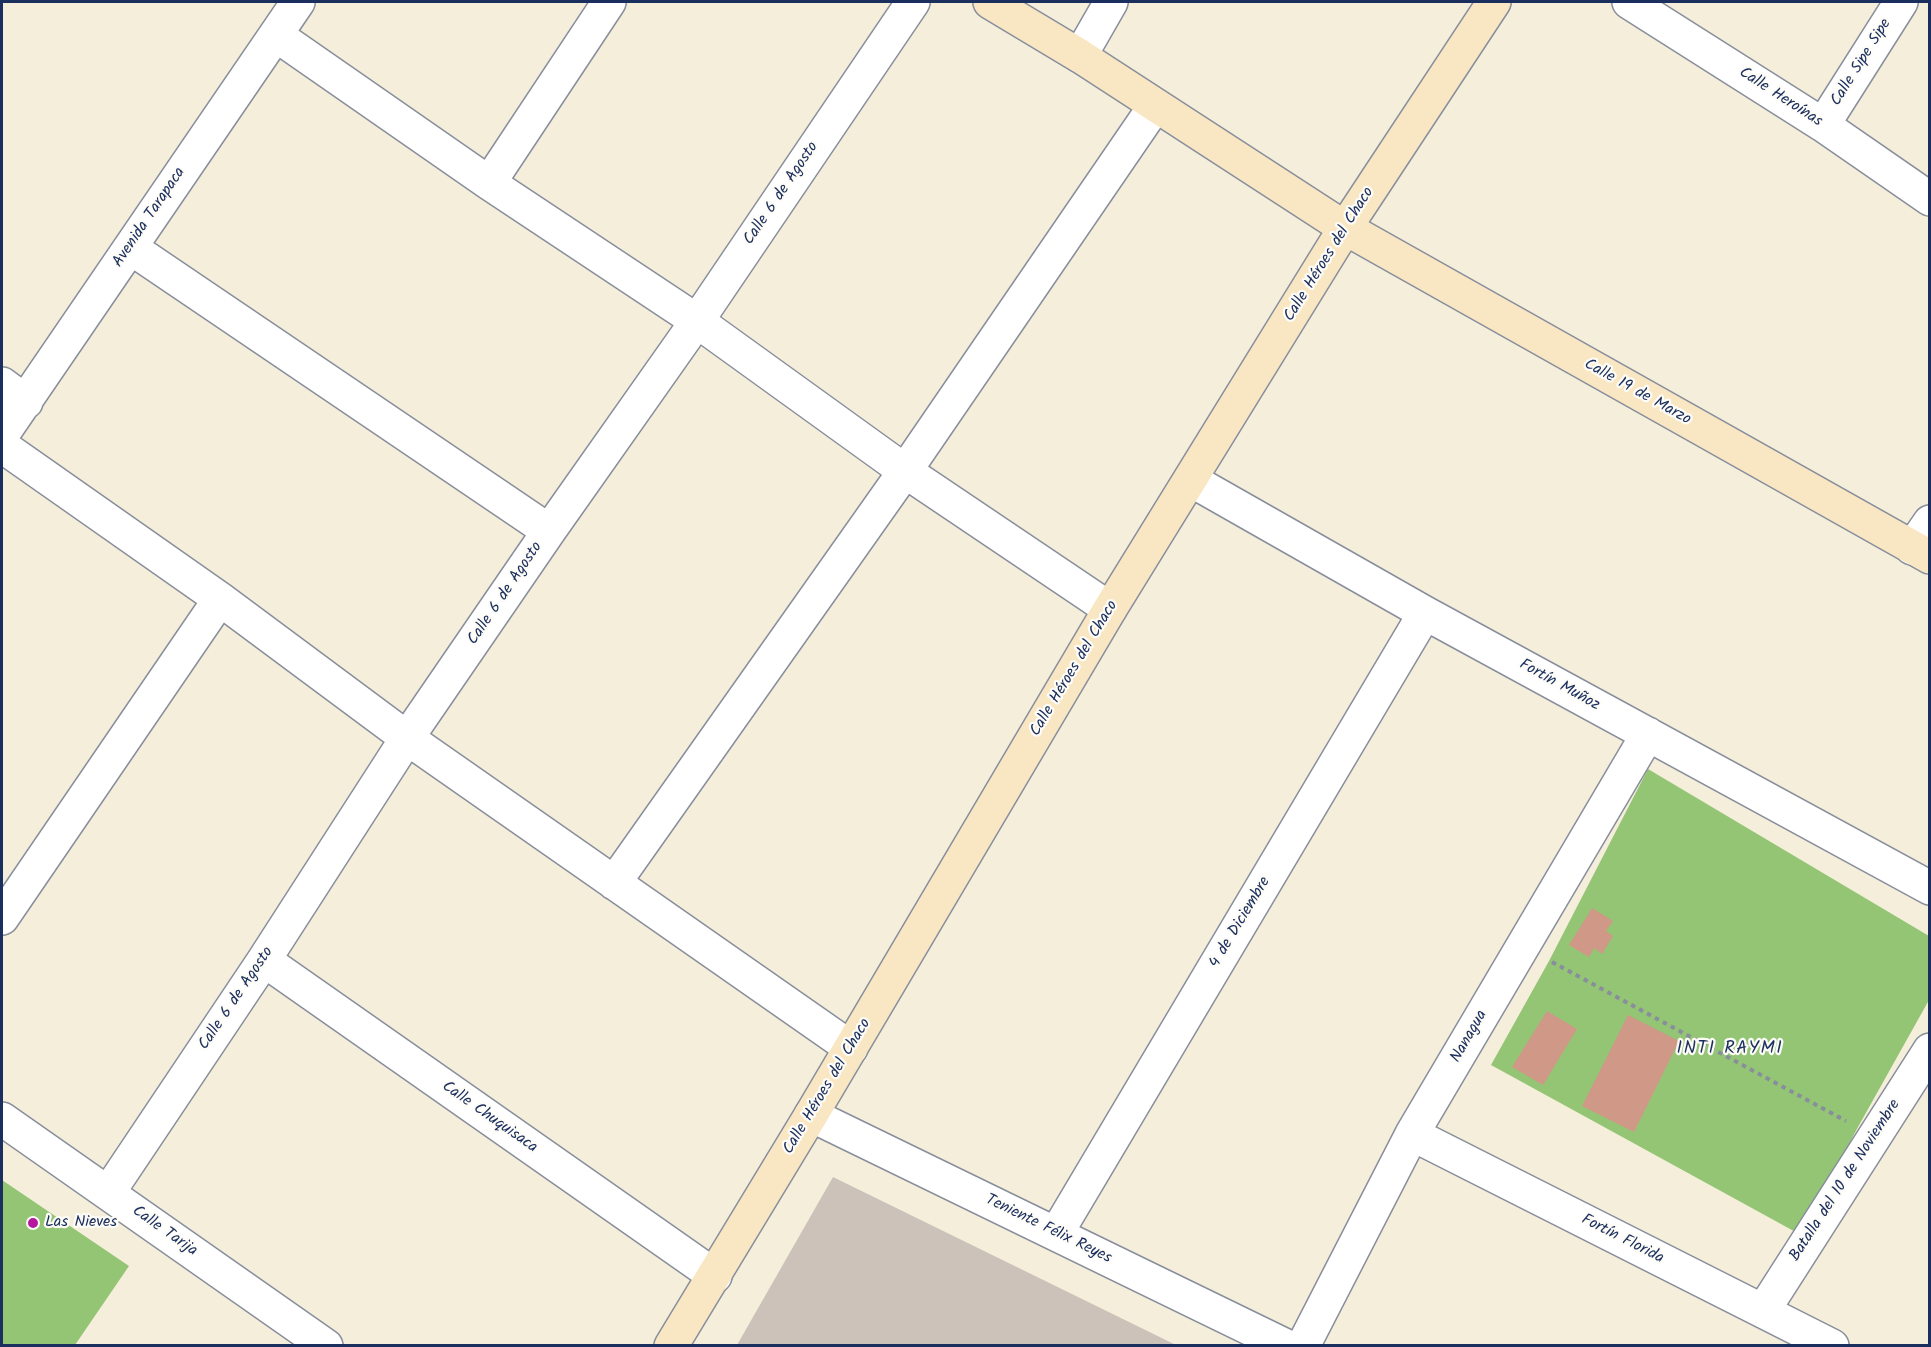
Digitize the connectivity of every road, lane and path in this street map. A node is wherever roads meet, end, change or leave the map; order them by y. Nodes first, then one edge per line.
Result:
1 (298, 2) edge
2 (609, 2) edge
3 (913, 2) edge
4 (990, 2) edge
5 (1111, 2) edge
6 (1494, 2) edge
7 (1629, 2) edge
8 (1901, 2) edge
9 (276, 35) junction
10 (1080, 57) junction
11 (1155, 106) junction
12 (1823, 125) junction
13 (489, 183) junction
14 (1929, 199) edge
15 (1345, 228) junction
16 (131, 248) junction
17 (697, 321) junction
18 (14, 393) edge
19 (2, 435) edge
20 (2, 446) edge
21 (905, 471) junction
22 (1191, 480) junction
23 (1929, 522) edge
24 (549, 531) junction
25 (1921, 553) edge
26 (220, 599) junction
27 (1110, 609) junction
28 (1425, 613) junction
29 (1648, 734) junction
30 (407, 738) junction
31 (614, 883) junction
32 (1929, 888) edge
33 (2, 918) edge
34 (264, 960) junction
35 (1549, 961) dead end
36 (851, 1048) junction
37 (1929, 1050) edge
38 (811, 1115) junction
39 (2, 1119) edge
40 (1847, 1121) dead end
41 (1412, 1134) junction
42 (108, 1193) junction
43 (1056, 1234) junction
44 (715, 1276) junction
45 (1763, 1311) junction
46 (326, 1346) edge
47 (671, 1346) edge
48 (1286, 1346) edge
49 (1303, 1346) edge
50 (1832, 1346) edge

1 - 9 street, Avenida Tarapaca
2 - 13 street
3 - 17 street, Calle 6 de Agosto
4 - 10 street, Calle 19 de Marzo
5 - 10 street
6 - 15 street, Calle Héroes del Chaco
7 - 12 street, Calle Heroínas
8 - 12 street, Calle Sipe Sipe
9 - 13 street
9 - 16 street, Avenida Tarapaca
10 - 11 street, Calle 19 de Marzo
11 - 15 street, Calle 19 de Marzo
11 - 21 street
12 - 14 street, Calle Heroínas
13 - 17 street
15 - 22 street, Calle Héroes del Chaco
15 - 25 street, Calle 19 de Marzo
16 - 18 street, Avenida Tarapaca
16 - 24 street
17 - 21 street
17 - 24 street, Calle 6 de Agosto
18 - 19 street, Avenida Tarapaca
20 - 26 street
21 - 27 street
21 - 31 street
22 - 27 street, Calle Héroes del Chaco
22 - 28 street, Fortín Muñoz
23 - 25 street
24 - 30 street, Calle 6 de Agosto
26 - 30 street
26 - 33 street
27 - 36 street, Calle Héroes del Chaco
28 - 29 street, Fortín Muñoz
28 - 43 street, 4 de Diciembre
29 - 32 street, Fortín Muñoz
29 - 41 street, Nanagua
30 - 31 street
30 - 34 street, Calle 6 de Agosto
31 - 36 street
34 - 42 street, Calle 6 de Agosto
34 - 44 street, Calle Chuquisaca
35 - 40 path
36 - 38 street, Calle Héroes del Chaco
37 - 45 street, Batalla del 10 de Noviembre
38 - 43 street, Teniente Félix Reyes
38 - 44 street, Calle Héroes del Chaco
39 - 42 street, Calle Tarija
41 - 45 street, Fortín Florida
41 - 49 street, Nanagua
42 - 46 street, Calle Tarija
43 - 48 street, Teniente Félix Reyes
44 - 47 street, Calle Héroes del Chaco
45 - 50 street, Fortín Florida

